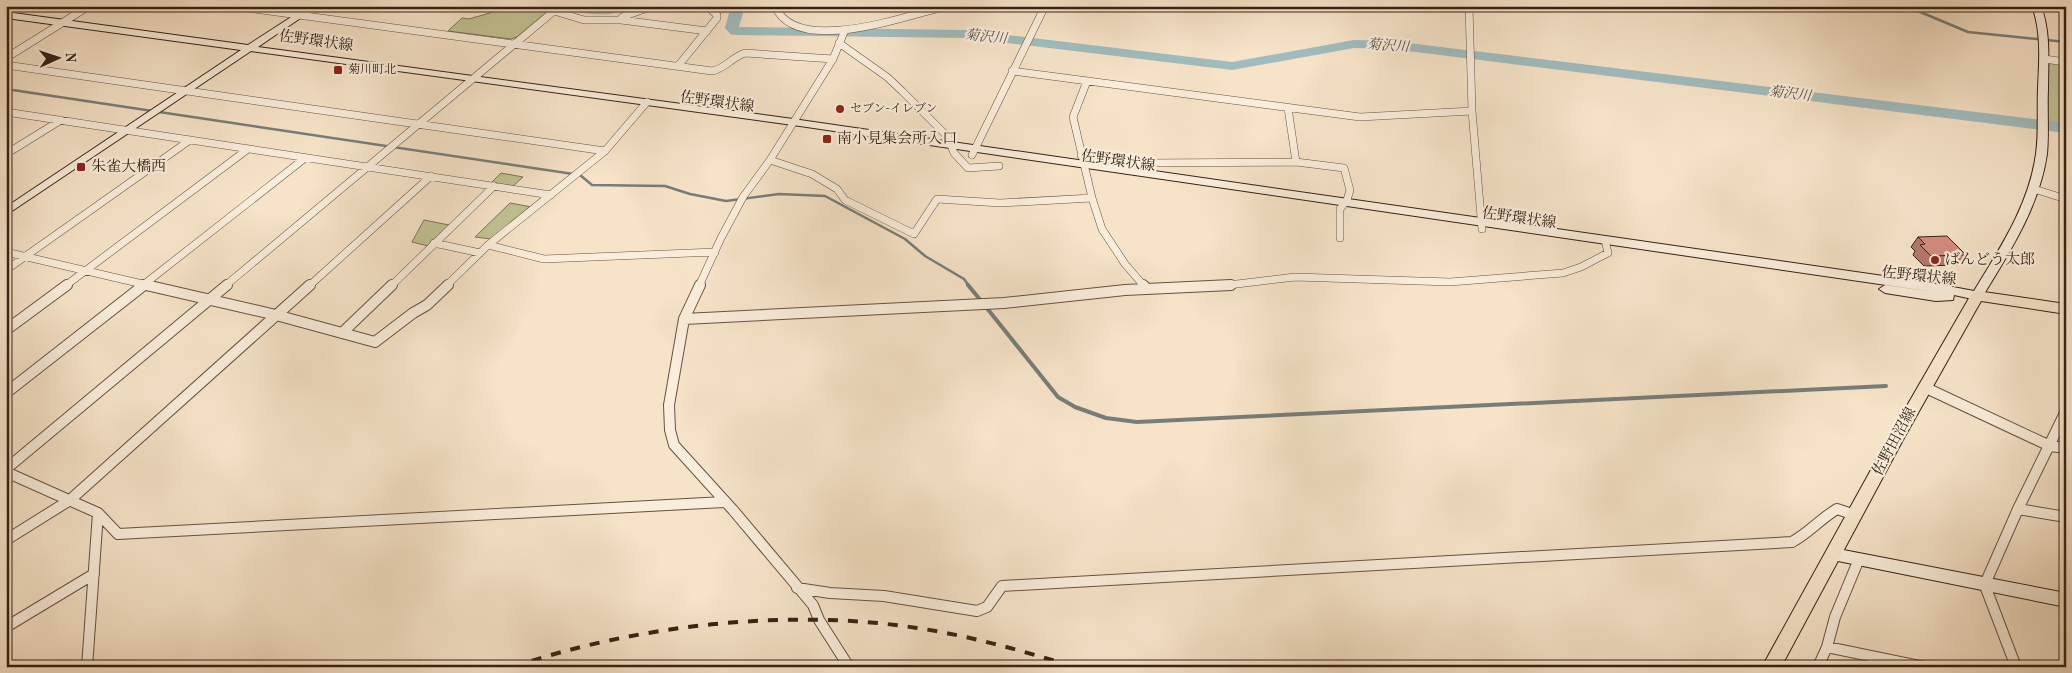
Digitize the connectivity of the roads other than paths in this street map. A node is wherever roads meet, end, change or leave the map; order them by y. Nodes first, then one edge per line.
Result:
1 (89, 6) edge
2 (232, 6) edge
3 (313, 6) edge
4 (652, 6) edge
5 (707, 6) edge
6 (775, 6) edge
7 (947, 6) edge
8 (1044, 6) edge
9 (1469, 6) edge
10 (2036, 6) edge
11 (6, 15) edge
12 (300, 15) junction
13 (6, 20) edge
14 (621, 20) junction
15 (59, 25) junction
16 (845, 30) junction
17 (707, 31) junction
18 (514, 43) junction
19 (839, 43) junction
20 (248, 51) junction
21 (6, 58) edge
22 (833, 59) junction
23 (2044, 59) junction
24 (2066, 62) edge
25 (6, 65) edge
26 (678, 66) junction
27 (1012, 71) junction
28 (469, 81) junction
29 (1087, 81) junction
30 (186, 91) junction
31 (645, 104) junction
32 (1288, 108) junction
33 (1472, 111) junction
34 (6, 112) edge
35 (61, 120) junction
36 (417, 124) junction
37 (792, 125) junction
38 (127, 131) junction
39 (190, 140) junction
40 (248, 149) junction
41 (952, 149) junction
42 (605, 150) junction
43 (974, 152) junction
44 (6, 154) edge
45 (305, 158) junction
46 (770, 160) junction
47 (1296, 162) junction
48 (1083, 164) junction
49 (367, 166) junction
50 (999, 166) dead end
51 (431, 176) junction
52 (494, 186) junction
53 (2034, 189) junction
54 (551, 195) junction
55 (1092, 198) junction
56 (2066, 199) edge
57 (1343, 206) junction
58 (6, 212) edge
59 (1482, 226) junction
60 (1340, 238) dead end
61 (434, 243) junction
62 (1606, 244) junction
63 (488, 245) junction
64 (6, 252) edge
65 (715, 252) junction
66 (480, 253) junction
67 (26, 256) junction
68 (6, 270) edge
69 (85, 271) junction
70 (144, 285) junction
71 (1147, 289) junction
72 (1977, 296) junction
73 (210, 300) junction
74 (2066, 309) edge
75 (276, 315) junction
76 (684, 319) junction
77 (6, 330) edge
78 (342, 333) junction
79 (1924, 388) junction
80 (6, 393) edge
81 (2066, 411) edge
82 (2050, 446) junction
83 (2066, 448) edge
84 (6, 471) edge
85 (70, 500) junction
86 (724, 502) junction
87 (2018, 509) junction
88 (98, 513) junction
89 (1855, 515) junction
90 (2066, 517) edge
91 (6, 540) edge
92 (1833, 554) junction
93 (1859, 559) junction
94 (94, 574) junction
95 (1984, 584) junction
96 (798, 588) junction
97 (2066, 600) edge
98 (6, 627) edge
99 (1827, 647) junction
100 (87, 667) edge
101 (849, 667) edge
102 (1771, 667) edge
103 (1818, 667) edge
104 (1924, 667) edge
105 (2016, 667) edge

1 - 15 street
2 - 12 street
3 - 12 street
4 - 14 street
5 - 17 street
6 - 16 street
7 - 16 street
8 - 27 street
9 - 33 street
10 - 23 main road
11 - 15 main road, 佐野環状線
12 - 18 street
12 - 20 main road
13 - 15 main road, 佐野環状線
14 - 17 street
14 - 18 street
15 - 20 main road, 佐野環状線
15 - 21 street
16 - 19 street
17 - 26 street
18 - 26 street
18 - 28 street
19 - 22 street
19 - 41 street
20 - 28 main road, 佐野環状線
20 - 30 main road
22 - 26 street
22 - 37 street
23 - 24 street
23 - 53 main road
25 - 30 street
27 - 29 street
27 - 43 street
28 - 31 main road, 佐野環状線
28 - 36 street
29 - 32 street
29 - 48 street
30 - 36 street
30 - 38 main road
31 - 37 main road, 佐野環状線
31 - 42 street
32 - 33 street
32 - 47 street
33 - 59 street
34 - 35 street
35 - 38 street
35 - 44 street
36 - 42 street
36 - 49 street
37 - 41 main road, 佐野環状線
37 - 46 street
38 - 39 street
38 - 58 main road
39 - 40 street
39 - 67 street
40 - 45 street
40 - 69 street
41 - 43 main road, 佐野環状線
41 - 50 street
42 - 54 street
43 - 48 main road, 佐野環状線
45 - 49 street
45 - 70 street
46 - 55 street
46 - 65 street
47 - 48 street
47 - 57 street
48 - 55 street
48 - 57 main road, 佐野環状線
49 - 51 street
49 - 73 street
51 - 52 street
51 - 75 street
52 - 54 street
52 - 61 street
53 - 56 street
53 - 72 main road
54 - 63 street
55 - 71 street
57 - 59 main road, 佐野環状線
57 - 60 street
59 - 62 main road, 佐野環状線
61 - 66 street
61 - 78 street
62 - 71 street
62 - 72 main road, 佐野環状線
63 - 65 street
63 - 66 street
64 - 67 street
65 - 76 street
66 - 78 street
67 - 68 street
67 - 69 street
69 - 70 street
69 - 77 street
70 - 73 street
70 - 80 street
71 - 76 street
72 - 74 main road
72 - 79 main road, 佐野田沼線
73 - 75 street
73 - 84 street
75 - 78 street
75 - 85 street
76 - 86 street
79 - 82 street
79 - 89 main road, 佐野田沼線
81 - 82 street
82 - 83 street
82 - 87 street
84 - 85 street
85 - 88 street
85 - 91 street
86 - 88 street
86 - 96 street
87 - 90 street
87 - 95 street
88 - 94 street
89 - 92 main road, 佐野田沼線
89 - 96 street
92 - 93 main road
92 - 102 main road, 佐野田沼線
93 - 95 main road
93 - 99 street
94 - 98 street
94 - 100 street
95 - 97 main road
95 - 105 street
96 - 101 street
99 - 103 street
99 - 104 street

